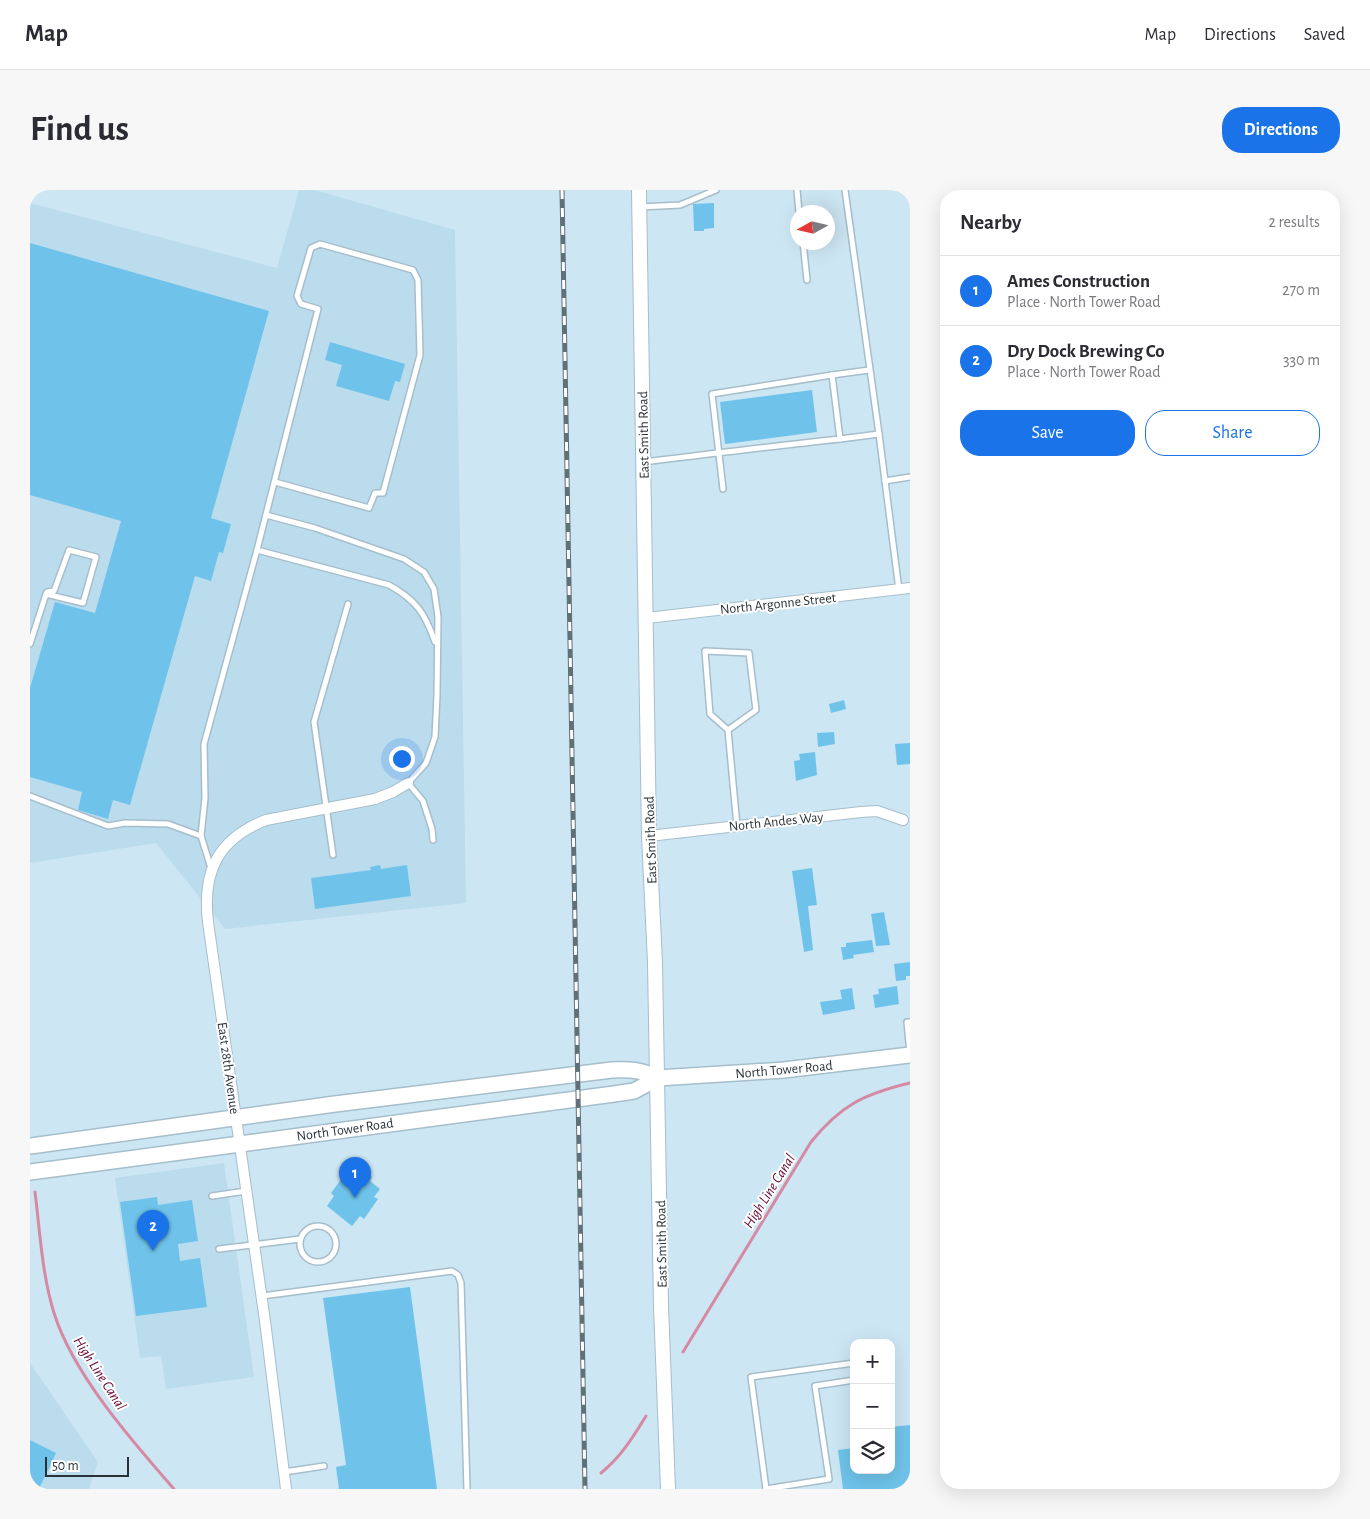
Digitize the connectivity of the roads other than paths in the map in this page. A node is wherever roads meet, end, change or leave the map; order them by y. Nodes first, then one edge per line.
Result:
1 (639, 190) edge
2 (716, 190) edge
3 (796, 190) edge
4 (845, 190) edge
5 (798, 205) edge
6 (639, 207) junction
7 (804, 250) edge
8 (807, 280) dead end
9 (869, 370) junction
10 (832, 375) junction
11 (879, 434) junction
12 (840, 439) junction
13 (718, 453) junction
14 (643, 462) junction
15 (910, 478) edge
16 (885, 481) junction
17 (275, 482) junction
18 (723, 488) dead end
19 (266, 515) junction
20 (257, 550) junction
21 (910, 588) edge
22 (899, 590) junction
23 (46, 594) junction
24 (348, 604) dead end
25 (647, 618) junction
26 (30, 644) edge
27 (436, 646) junction
28 (728, 730) junction
29 (408, 783) junction
30 (30, 796) edge
31 (326, 808) junction
32 (906, 822) edge
33 (737, 826) junction
34 (201, 836) junction
35 (649, 836) junction
36 (433, 840) dead end
37 (333, 855) dead end
38 (212, 868) junction
39 (910, 1022) edge
40 (910, 1054) edge
41 (658, 1078) junction
42 (236, 1117) junction
43 (240, 1143) junction
44 (30, 1146) edge
45 (30, 1172) edge
46 (246, 1191) junction
47 (212, 1196) dead end
48 (300, 1239) junction
49 (254, 1244) junction
50 (219, 1249) dead end
51 (261, 1296) junction
52 (850, 1364) edge
53 (850, 1381) edge
54 (324, 1466) dead end
55 (284, 1472) junction
56 (286, 1489) edge
57 (467, 1489) edge
58 (668, 1489) edge
59 (766, 1489) edge

1 - 6 street, East Smith Road
2 - 6 lane
3 - 5 lane
4 - 9 lane
6 - 14 street, East Smith Road
7 - 8 lane
9 - 10 lane
9 - 11 lane
10 - 12 lane
10 - 13 lane
11 - 12 lane
11 - 16 lane
12 - 13 lane
13 - 14 lane
13 - 18 lane
14 - 25 street, East Smith Road
15 - 16 lane
16 - 22 lane
17 - 17 lane
17 - 19 lane
19 - 20 lane
19 - 27 lane
20 - 27 lane
20 - 34 lane
21 - 22 street, North Argonne Street
22 - 25 street, North Argonne Street
23 - 23 lane
23 - 26 lane
24 - 31 lane
25 - 35 street, East Smith Road
27 - 29 lane
28 - 28 lane
28 - 33 lane
29 - 31 street, East 28th Avenue
29 - 36 lane
30 - 34 lane
31 - 37 lane
31 - 38 street, East 28th Avenue
32 - 33 street, North Andes Way
33 - 35 street, North Andes Way
34 - 38 lane
35 - 41 street, East Smith Road
38 - 42 street, East 28th Avenue
39 - 40 lane
40 - 41 main road, North Tower Road
41 - 42 main road, North Tower Road
41 - 43 main road, North Tower Road
41 - 58 street, East Smith Road
42 - 43 street, East 28th Avenue
42 - 44 main road, North Tower Road
43 - 45 main road, North Tower Road
43 - 46 street, East 28th Avenue
46 - 47 lane
46 - 49 street, East 28th Avenue
48 - 48 lane
48 - 49 lane
49 - 50 lane
49 - 51 street, East 28th Avenue
51 - 55 street, East 28th Avenue
51 - 57 lane
52 - 59 lane
53 - 59 lane
54 - 55 lane
55 - 56 street, East 28th Avenue

